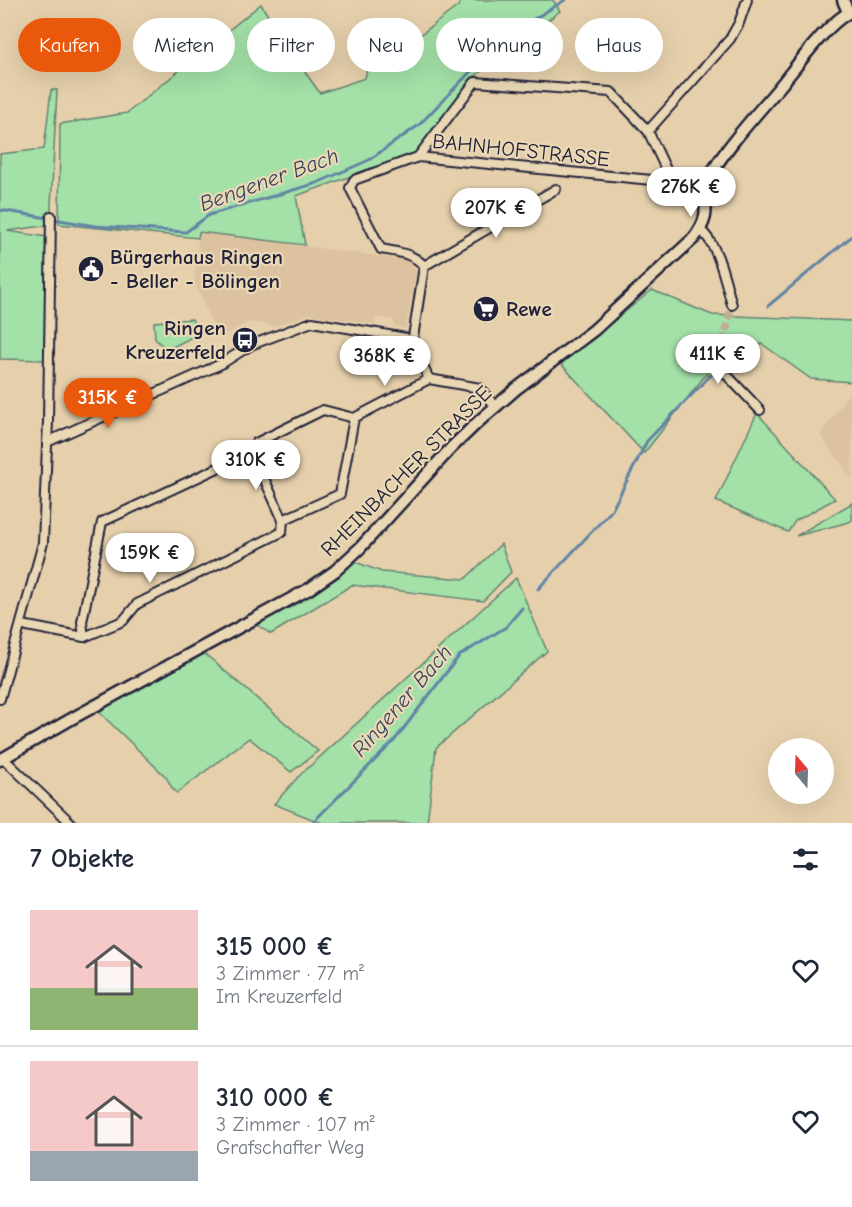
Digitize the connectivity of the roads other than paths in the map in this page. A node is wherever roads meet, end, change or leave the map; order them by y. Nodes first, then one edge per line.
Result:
1 (747, 0) edge
2 (843, 0) edge
3 (850, 11) edge
4 (648, 131) junction
5 (418, 157) junction
6 (672, 182) junction
7 (556, 189) dead end
8 (706, 189) junction
9 (51, 216) dead end
10 (700, 230) junction
11 (424, 266) junction
12 (732, 305) tunnel mouth
13 (723, 343) tunnel mouth
14 (412, 344) junction
15 (429, 379) junction
16 (495, 406) junction
17 (760, 410) dead end
18 (354, 418) junction
19 (47, 442) junction
20 (252, 452) junction
21 (283, 520) junction
22 (22, 625) junction
23 (84, 637) junction
24 (0, 699) edge
25 (2, 759) edge
26 (71, 823) edge

1 - 4 street
2 - 3 main road
3 - 8 main road
4 - 5 street
4 - 6 street
5 - 6 street, BAHNHOFSTRASSE
5 - 11 street, BAHNHOFSTRASSE
6 - 8 street, BAHNHOFSTRASSE
7 - 11 street, BAHNHOFSTRASSE
8 - 10 main road
9 - 19 street
10 - 12 street
10 - 16 main road, RHEINBACHER STRASSE
11 - 14 street
13 - 17 street
14 - 15 street
14 - 19 street
15 - 16 street
15 - 18 street
16 - 25 main road, RHEINBACHER STRASSE
18 - 20 street
18 - 21 street
19 - 22 street
20 - 21 street
20 - 23 street
21 - 23 street
22 - 23 street
22 - 24 street
25 - 26 street

